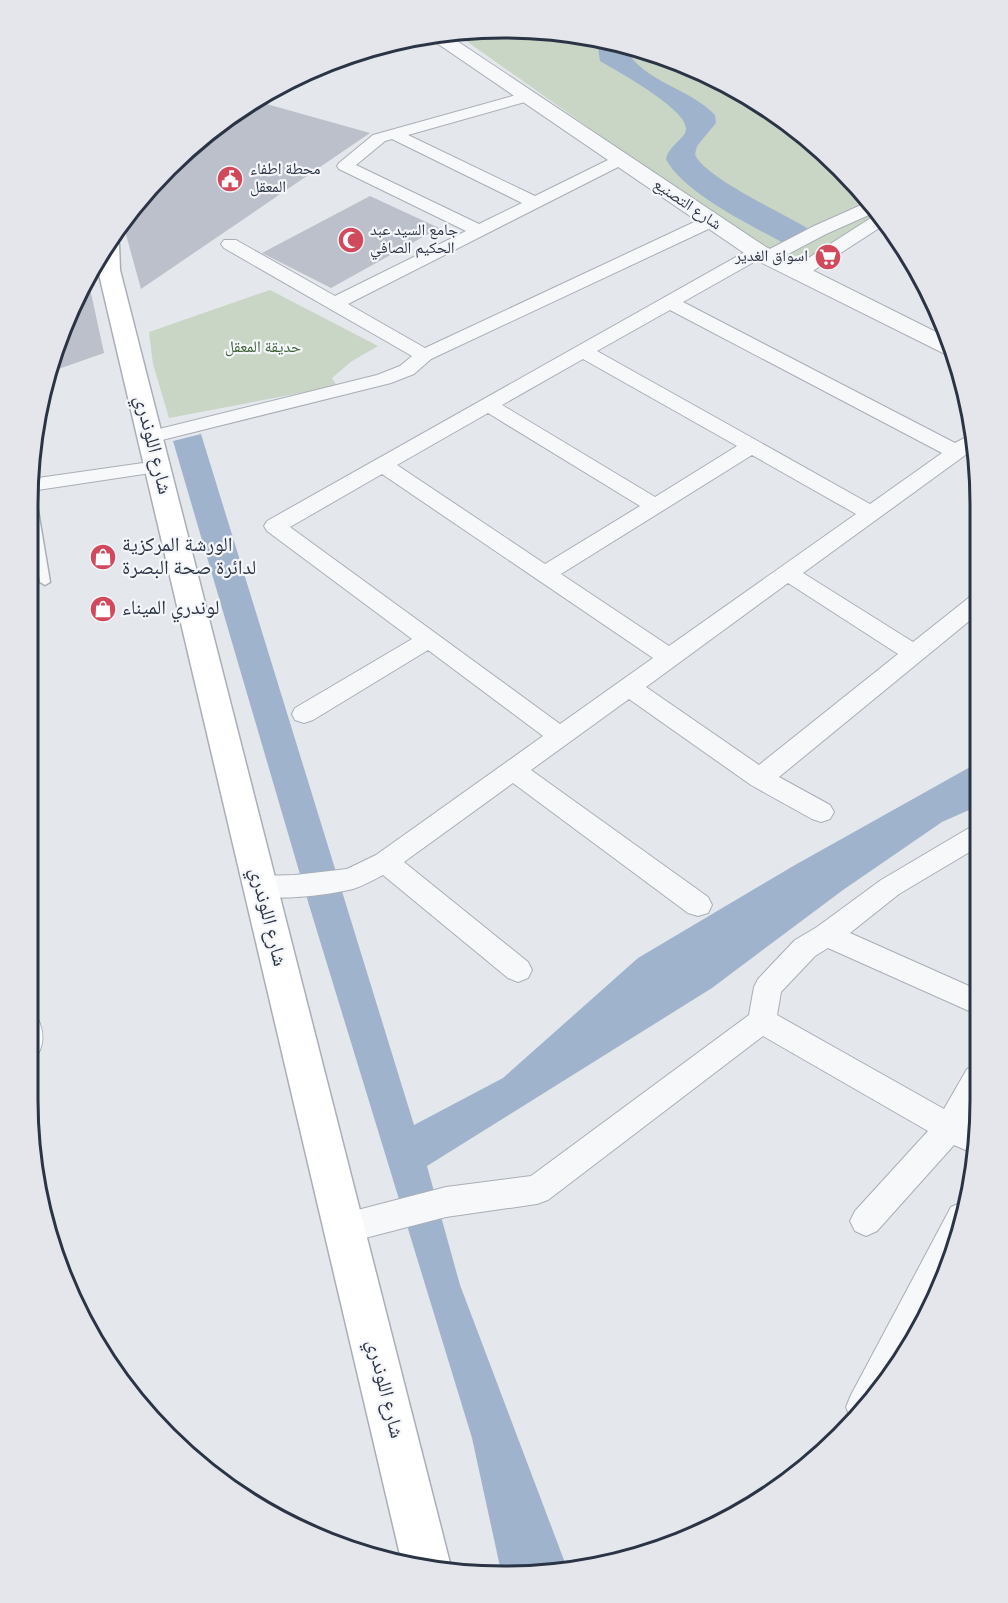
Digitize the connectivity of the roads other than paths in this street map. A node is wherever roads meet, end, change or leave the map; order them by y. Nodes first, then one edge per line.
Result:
1 (445, 41) edge
2 (527, 97) junction
3 (393, 134) junction
4 (620, 160) junction
5 (536, 202) junction
6 (874, 219) edge
7 (711, 221) junction
8 (875, 222) edge
9 (480, 231) junction
10 (230, 244) dead end
11 (763, 255) junction
12 (106, 262) edge
13 (799, 272) junction
14 (669, 302) junction
15 (334, 304) junction
16 (942, 343) edge
17 (583, 351) junction
18 (424, 356) junction
19 (488, 405) junction
20 (752, 446) junction
21 (965, 446) edge
22 (153, 452) junction
23 (383, 465) junction
24 (38, 483) edge
25 (655, 506) junction
26 (871, 513) junction
27 (38, 540) edge
28 (788, 573) junction
29 (545, 574) junction
30 (45, 582) dead end
31 (970, 610) edge
32 (429, 639) junction
33 (915, 654) junction
34 (670, 657) junction
35 (629, 687) junction
36 (304, 714) dead end
37 (560, 736) junction
38 (513, 770) junction
39 (760, 778) junction
40 (820, 812) dead end
41 (970, 842) edge
42 (385, 862) junction
43 (259, 887) junction
44 (698, 904) dead end
45 (827, 935) junction
46 (518, 970) dead end
47 (970, 999) edge
48 (762, 1020) junction
49 (970, 1091) edge
50 (950, 1128) junction
51 (969, 1137) edge
52 (866, 1221) dead end
53 (346, 1228) junction
54 (947, 1246) edge
55 (879, 1375) edge
56 (425, 1559) edge

1 - 2 street, شارع التصنيع
2 - 3 street
2 - 4 street, شارع التصنيع
3 - 5 street
3 - 9 street
4 - 5 street
4 - 7 street, شارع التصنيع
5 - 9 street
6 - 11 street
7 - 11 street, شارع التصنيع
7 - 18 street
8 - 13 street
9 - 15 street
10 - 15 street
11 - 13 street, شارع التصنيع
11 - 14 street
12 - 22 main road, شارع اللوندري
13 - 16 street, شارع التصنيع
14 - 17 street
14 - 21 street
15 - 18 street
17 - 19 street
17 - 20 street
18 - 22 street
19 - 23 street
19 - 25 street
20 - 25 street
20 - 26 street
21 - 26 street
22 - 24 street
22 - 43 main road, شارع اللوندري
23 - 29 street
23 - 32 street
25 - 29 street
26 - 28 street
27 - 30 lane
28 - 33 street
28 - 34 street
29 - 34 street
31 - 33 street
32 - 36 street
32 - 37 street
33 - 39 street
34 - 35 street
35 - 37 street
35 - 39 street
37 - 38 street
38 - 42 street
38 - 44 street
39 - 40 street
41 - 45 street
42 - 43 street
42 - 46 street
43 - 53 main road, شارع اللوندري
45 - 47 street
45 - 48 street
48 - 50 street
48 - 53 street
49 - 50 street
50 - 51 street
50 - 52 street
53 - 56 main road, شارع اللوندري
54 - 55 street

